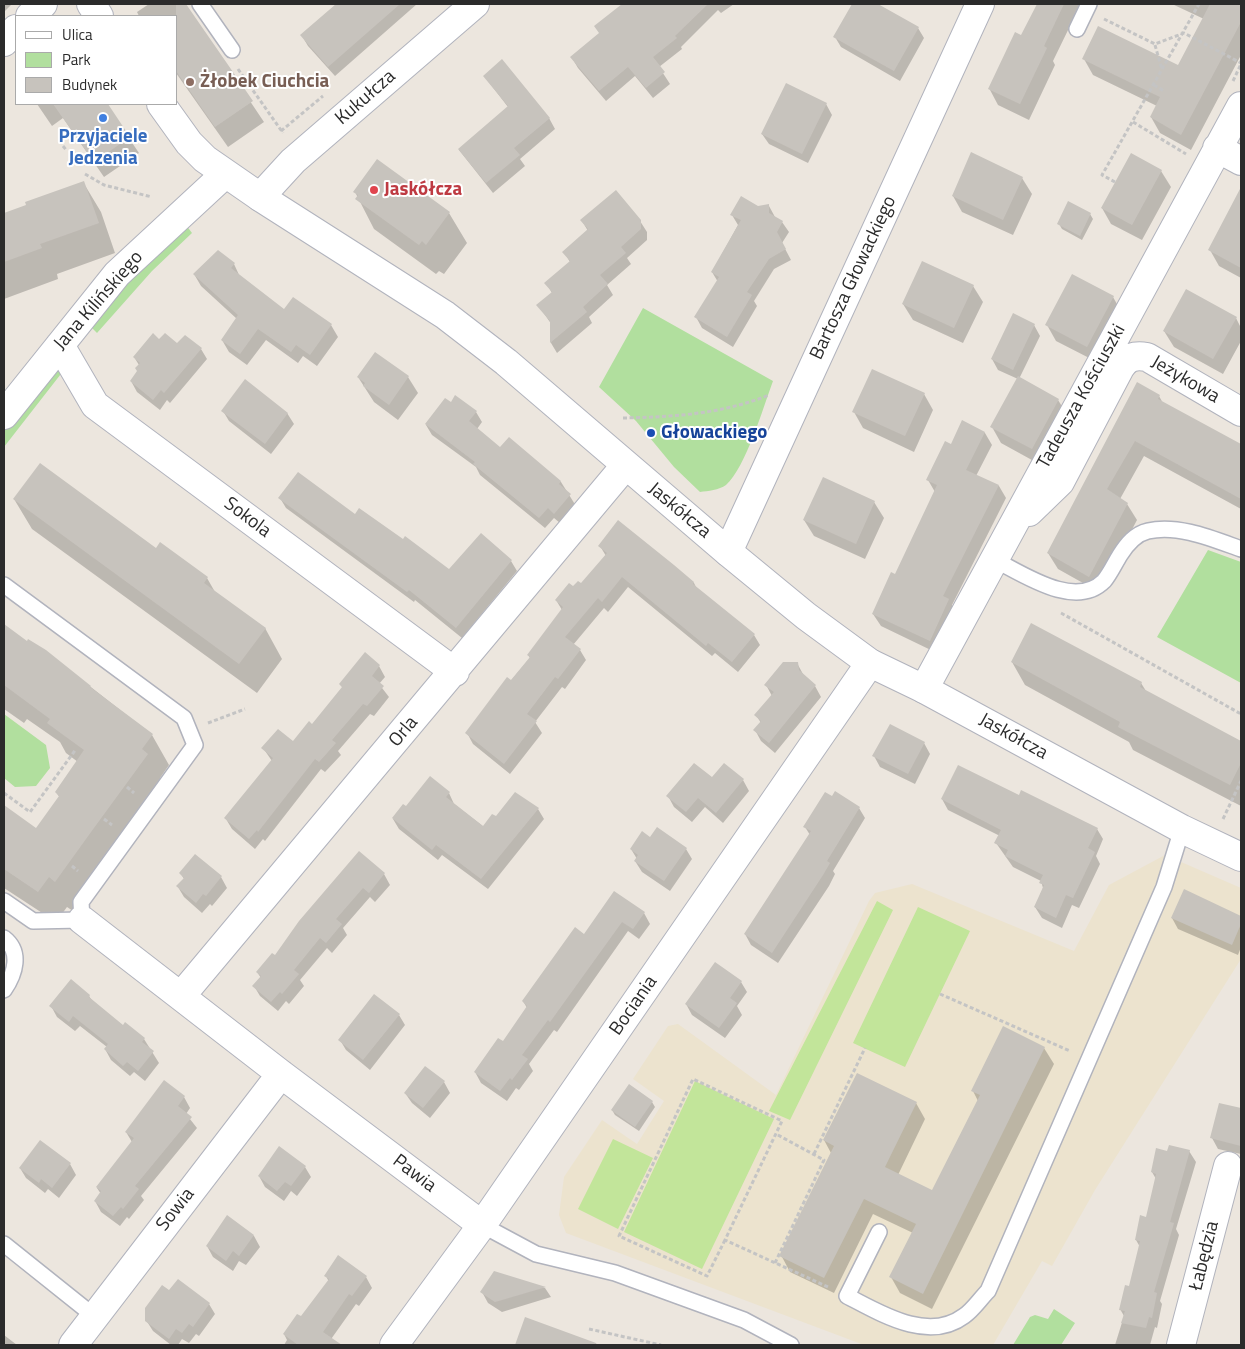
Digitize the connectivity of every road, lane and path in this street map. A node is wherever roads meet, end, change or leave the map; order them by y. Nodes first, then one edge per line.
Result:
1 (43, 4) edge
2 (90, 4) edge
3 (200, 4) edge
4 (475, 4) edge
5 (980, 4) edge
6 (1198, 4) edge
7 (1087, 7) edge
8 (31, 15) edge
9 (98, 15) edge
10 (1077, 29) dead end
11 (15, 30) edge
12 (1184, 33) junction
13 (4, 42) edge
14 (1155, 44) junction
15 (232, 50) joint
16 (1241, 64) edge
17 (1162, 70) junction
18 (1154, 85) junction
19 (1164, 91) dead end
20 (1235, 98) edge
21 (161, 105) edge
22 (272, 117) dead end
23 (1133, 122) junction
24 (63, 146) dead end
25 (1217, 148) junction
26 (66, 151) dead end
27 (1193, 159) dead end
28 (1241, 161) edge
29 (85, 174) dead end
30 (225, 174) junction
31 (1115, 182) dead end
32 (152, 197) dead end
33 (260, 197) junction
34 (60, 345) junction
35 (776, 392) dead end
36 (1241, 412) edge
37 (4, 415) edge
38 (623, 418) dead end
39 (625, 466) junction
40 (1010, 530) junction
41 (1241, 549) edge
42 (728, 552) junction
43 (995, 560) junction
44 (4, 585) edge
45 (1052, 608) dead end
46 (870, 663) junction
47 (454, 672) junction
48 (924, 688) junction
49 (245, 709) dead end
50 (1241, 714) edge
51 (208, 723) dead end
52 (76, 749) dead end
53 (1241, 781) edge
54 (4, 793) edge
55 (1222, 820) dead end
56 (1182, 829) junction
57 (1241, 857) edge
58 (4, 901) edge
59 (82, 920) junction
60 (4, 938) edge
61 (4, 990) edge
62 (940, 994) dead end
63 (181, 996) junction
64 (865, 1048) dead end
65 (1078, 1054) dead end
66 (281, 1074) junction
67 (776, 1134) junction
68 (814, 1154) junction
69 (1228, 1166) dead end
70 (482, 1225) junction
71 (879, 1232) dead end
72 (725, 1240) junction
73 (4, 1244) edge
74 (775, 1263) junction
75 (847, 1296) junction
76 (94, 1316) junction
77 (589, 1329) dead end
78 (73, 1345) edge
79 (394, 1345) edge
80 (661, 1345) edge
81 (791, 1345) edge
82 (1181, 1345) edge

1 - 8 street
2 - 9 street
3 - 15 lane
4 - 33 street, Kukułcza
5 - 42 street, Bartosza Głowackiego
6 - 12 path
7 - 10 lane
7 - 14 path
11 - 13 street
12 - 14 path
12 - 16 path
12 - 17 path
14 - 17 path
15 - 22 path
16 - 20 path
17 - 18 path
18 - 19 path
18 - 23 path
20 - 25 street, Tadeusza Kościuszki
21 - 30 street, Jaskółcza
23 - 27 path
23 - 31 path
24 - 26 path
25 - 28 street
25 - 40 street, Tadeusza Kościuszki
29 - 32 path
30 - 33 street, Jaskółcza
30 - 34 street, Jana Kilińskiego
33 - 39 street, Jaskółcza
34 - 37 street, Jana Kilińskiego
34 - 47 street, Sokola
35 - 38 path
36 - 40 street, Jeżykowa
39 - 42 street, Jaskółcza
39 - 47 street, Orla
40 - 43 street, Tadeusza Kościuszki
41 - 43 lane
42 - 46 street, Jaskółcza
43 - 48 street, Tadeusza Kościuszki
44 - 59 lane
45 - 50 path
46 - 48 street, Jaskółcza
46 - 70 street, Bociania
47 - 63 street, Orla
48 - 56 street, Jaskółcza
49 - 51 path
52 - 54 path
53 - 55 path
56 - 57 street, Jaskółcza
56 - 75 lane
58 - 59 lane
59 - 63 street, Pawia
60 - 61 lane
62 - 65 path
63 - 66 street, Pawia
64 - 68 path
66 - 70 street, Pawia
66 - 76 street, Sowia
67 - 68 path
67 - 72 path
67 - 72 path
68 - 74 path
69 - 82 street, Łabędzia
70 - 79 street, Bociania
70 - 81 lane, Pawia
71 - 75 lane
72 - 74 path
73 - 76 lane
74 - 75 path
76 - 78 street, Sowia
77 - 80 path

